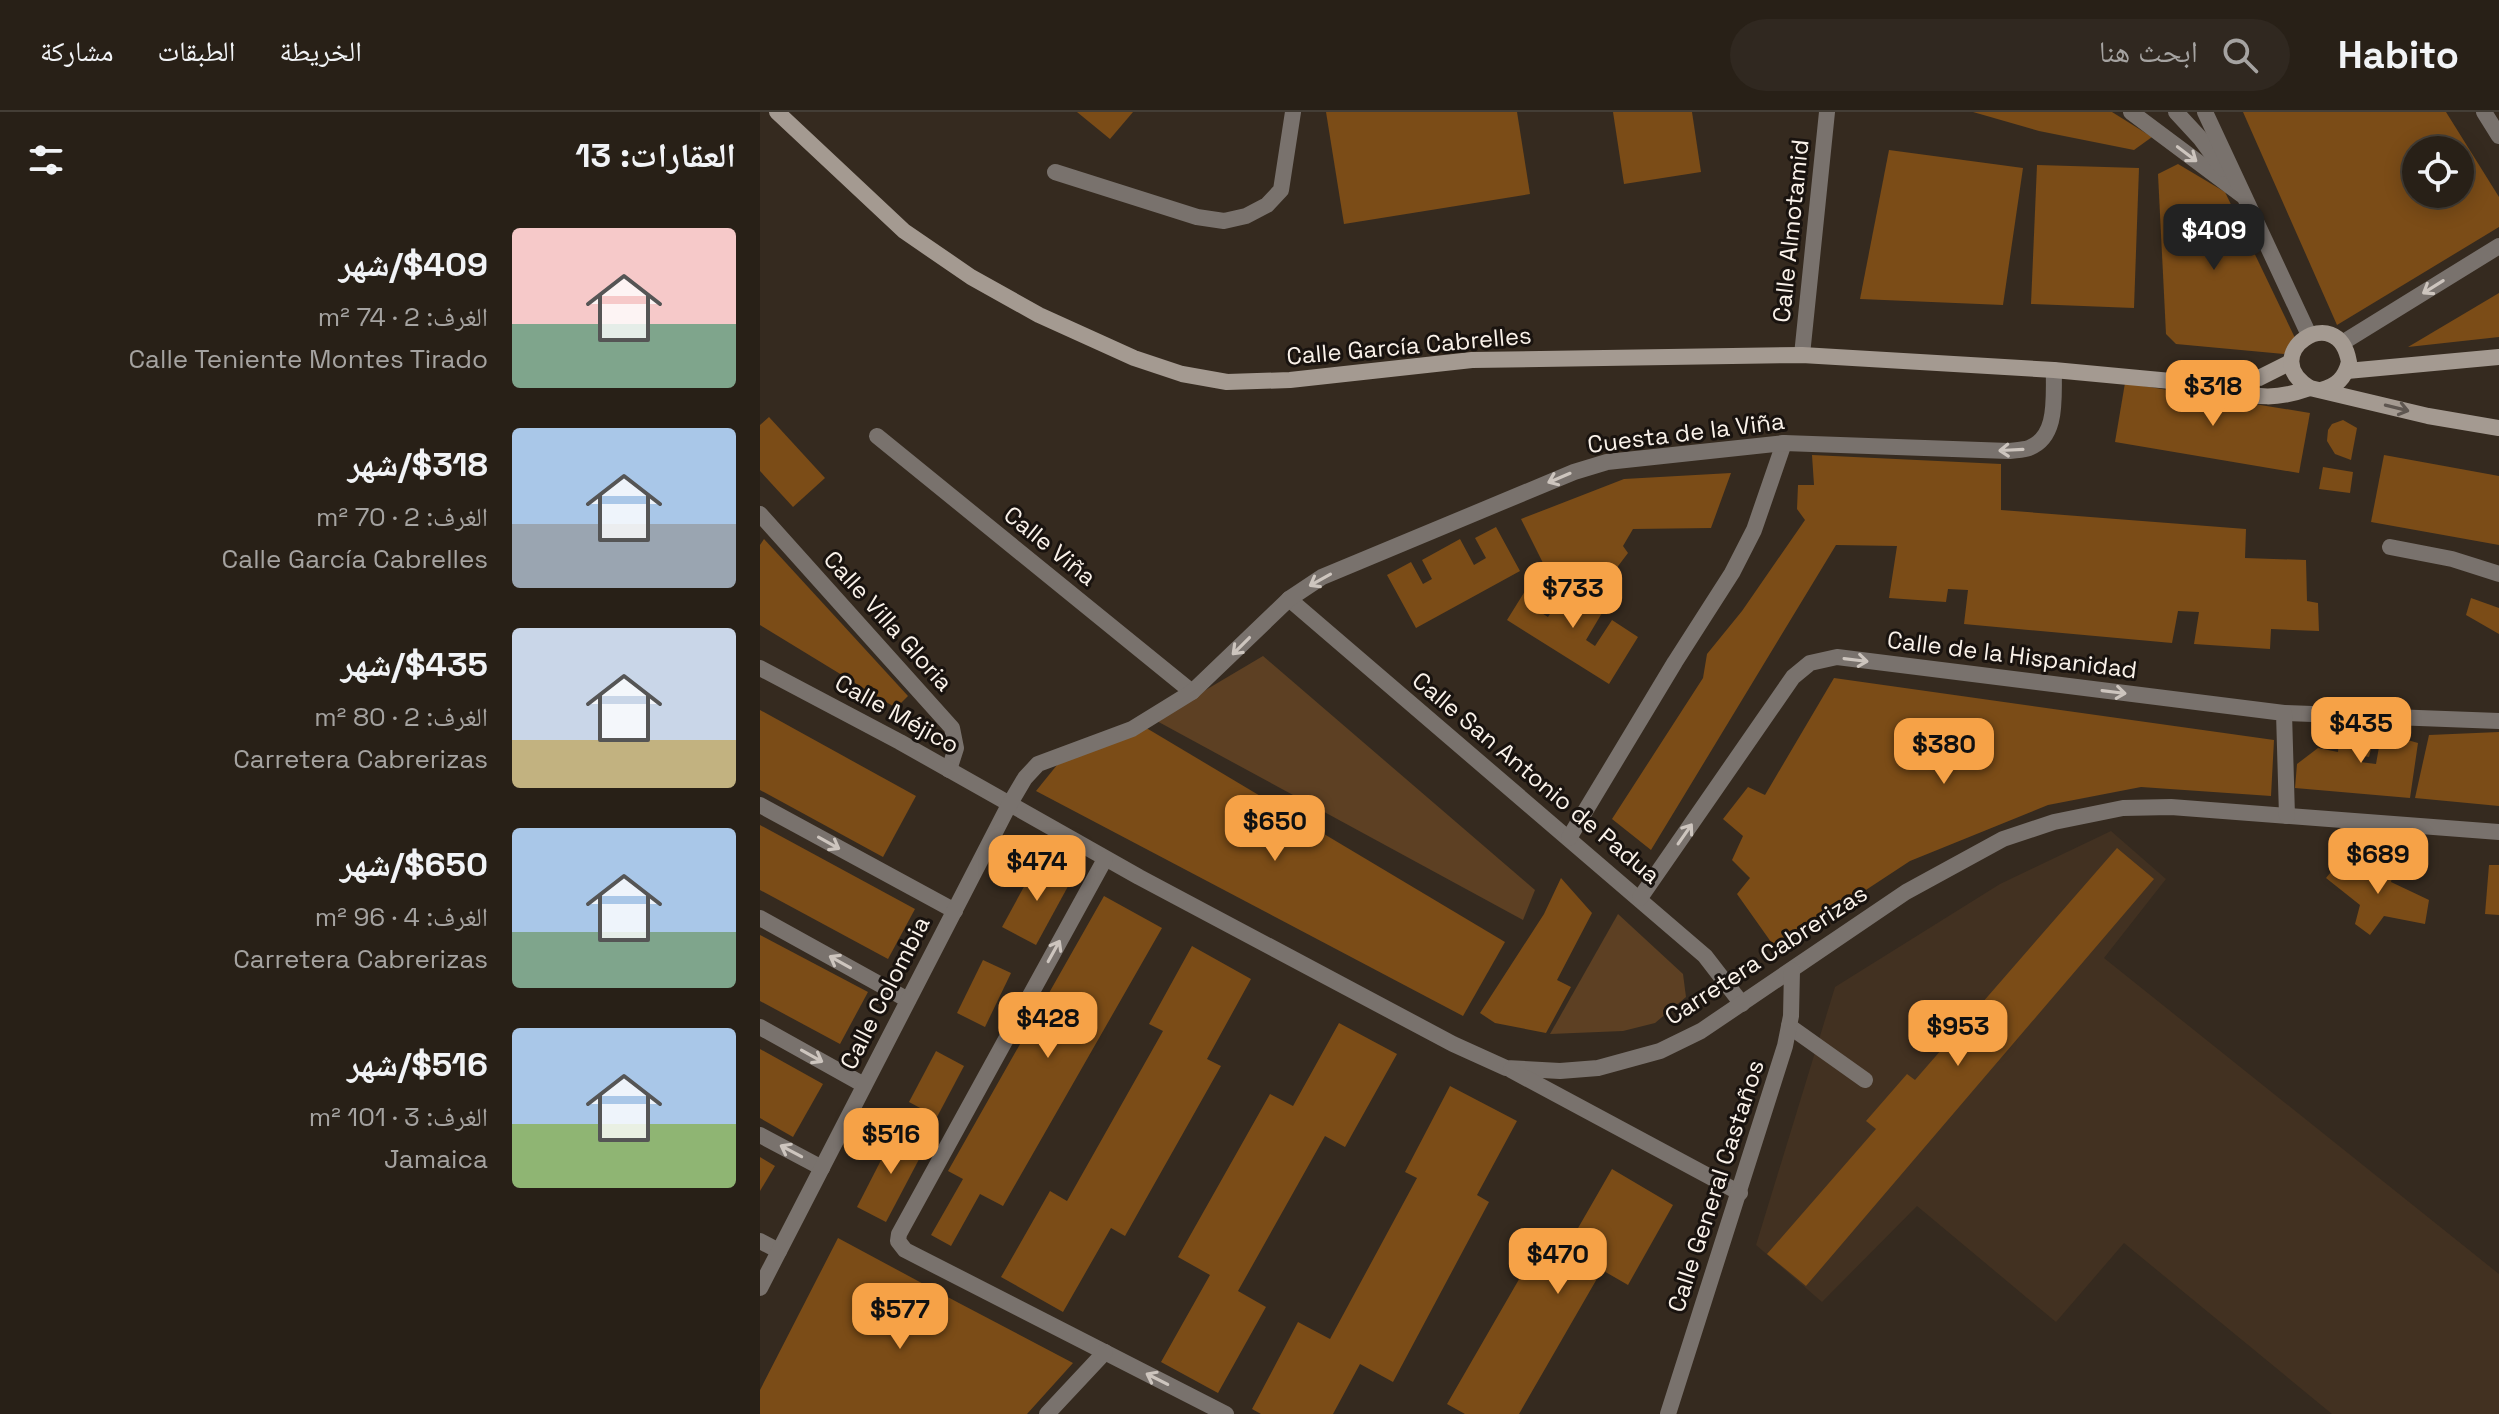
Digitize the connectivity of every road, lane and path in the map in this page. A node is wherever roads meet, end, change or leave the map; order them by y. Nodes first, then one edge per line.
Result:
1 (777, 112) edge
2 (1293, 112) edge
3 (1827, 112) edge
4 (2131, 112) edge
5 (2176, 112) edge
6 (2205, 112) edge
7 (2484, 112) edge
8 (2499, 136) edge
9 (1055, 172) dead end
10 (2243, 196) junction
11 (2499, 246) edge
12 (2309, 335) junction
13 (2342, 343) junction
14 (1802, 355) junction
15 (2499, 357) edge
16 (2291, 362) junction
17 (2054, 370) junction
18 (2347, 371) junction
19 (2224, 386) junction
20 (2315, 389) junction
21 (2499, 428) edge
22 (877, 436) dead end
23 (1784, 443) junction
24 (760, 514) edge
25 (2390, 547) dead end
26 (2499, 574) edge
27 (1289, 599) junction
28 (760, 668) edge
29 (1192, 692) junction
30 (2284, 713) junction
31 (2499, 721) edge
32 (949, 770) junction
33 (760, 805) edge
34 (1009, 805) junction
35 (2287, 816) junction
36 (2499, 832) edge
37 (1569, 838) junction
38 (1105, 859) junction
39 (1640, 898) junction
40 (955, 911) junction
41 (760, 918) edge
42 (1792, 970) junction
43 (908, 1000) junction
44 (1742, 1004) junction
45 (1789, 1026) junction
46 (760, 1027) edge
47 (1506, 1068) junction
48 (1865, 1080) dead end
49 (864, 1085) junction
50 (760, 1135) edge
51 (822, 1168) junction
52 (1740, 1193) junction
53 (760, 1241) edge
54 (779, 1251) junction
55 (760, 1288) edge
56 (1105, 1352) junction
57 (1047, 1414) edge
58 (1226, 1414) edge
59 (1668, 1414) edge

1 - 14 main road, Calle García Cabrelles
2 - 9 street
3 - 14 street, Calle Almotamid
4 -> 10 street
5 - 10 street
6 - 10 street
7 - 8 street
10 - 12 street
11 -> 13 street
12 - 13 main road
12 - 16 main road
13 - 18 main road
14 - 17 main road, Calle García Cabrelles
15 - 18 main road
16 - 19 main road, Calle García Cabrelles
16 - 20 main road
17 - 19 main road, Calle García Cabrelles
17 -> 23 street, Cuesta de la Viña
18 - 20 main road
19 - 20 main road, Calle García Cabrelles
20 -> 21 main road, Calle García Cabrelles
22 - 29 street, Calle Viña
23 -> 27 street, Cuesta de la Viña
23 - 37 street
24 - 32 street, Calle Villa Gloria
25 - 26 street
27 -> 29 street
27 - 37 street, Calle San Antonio de Padua
28 - 32 street, Calle Méjico
29 - 34 street
30 - 31 street, Calle de la Hispanidad
30 - 35 street
39 -> 30 street, Calle de la Hispanidad
32 - 34 street, Calle Méjico
33 -> 40 street
34 - 38 street, Carretera Cabrerizas
34 - 40 street, Calle Colombia
35 - 36 street, Carretera Cabrerizas
35 - 42 street, Carretera Cabrerizas
37 - 39 street, Calle San Antonio de Padua
38 - 47 street, Carretera Cabrerizas
56 -> 38 street
39 - 44 street, Calle San Antonio de Padua
40 - 43 street, Calle Colombia
43 -> 41 street
42 - 44 street, Carretera Cabrerizas
42 - 45 street, Calle General Castaños
43 - 49 street, Calle Colombia
44 - 47 street, Carretera Cabrerizas
45 - 48 street
45 - 52 street, Calle General Castaños
46 -> 49 street
47 - 52 street
49 - 51 street, Calle Colombia
51 -> 50 street
51 - 54 street, Calle Colombia
52 - 59 street, Calle General Castaños
53 - 54 street
54 - 55 street, Calle Colombia
56 - 57 street
58 -> 56 street

